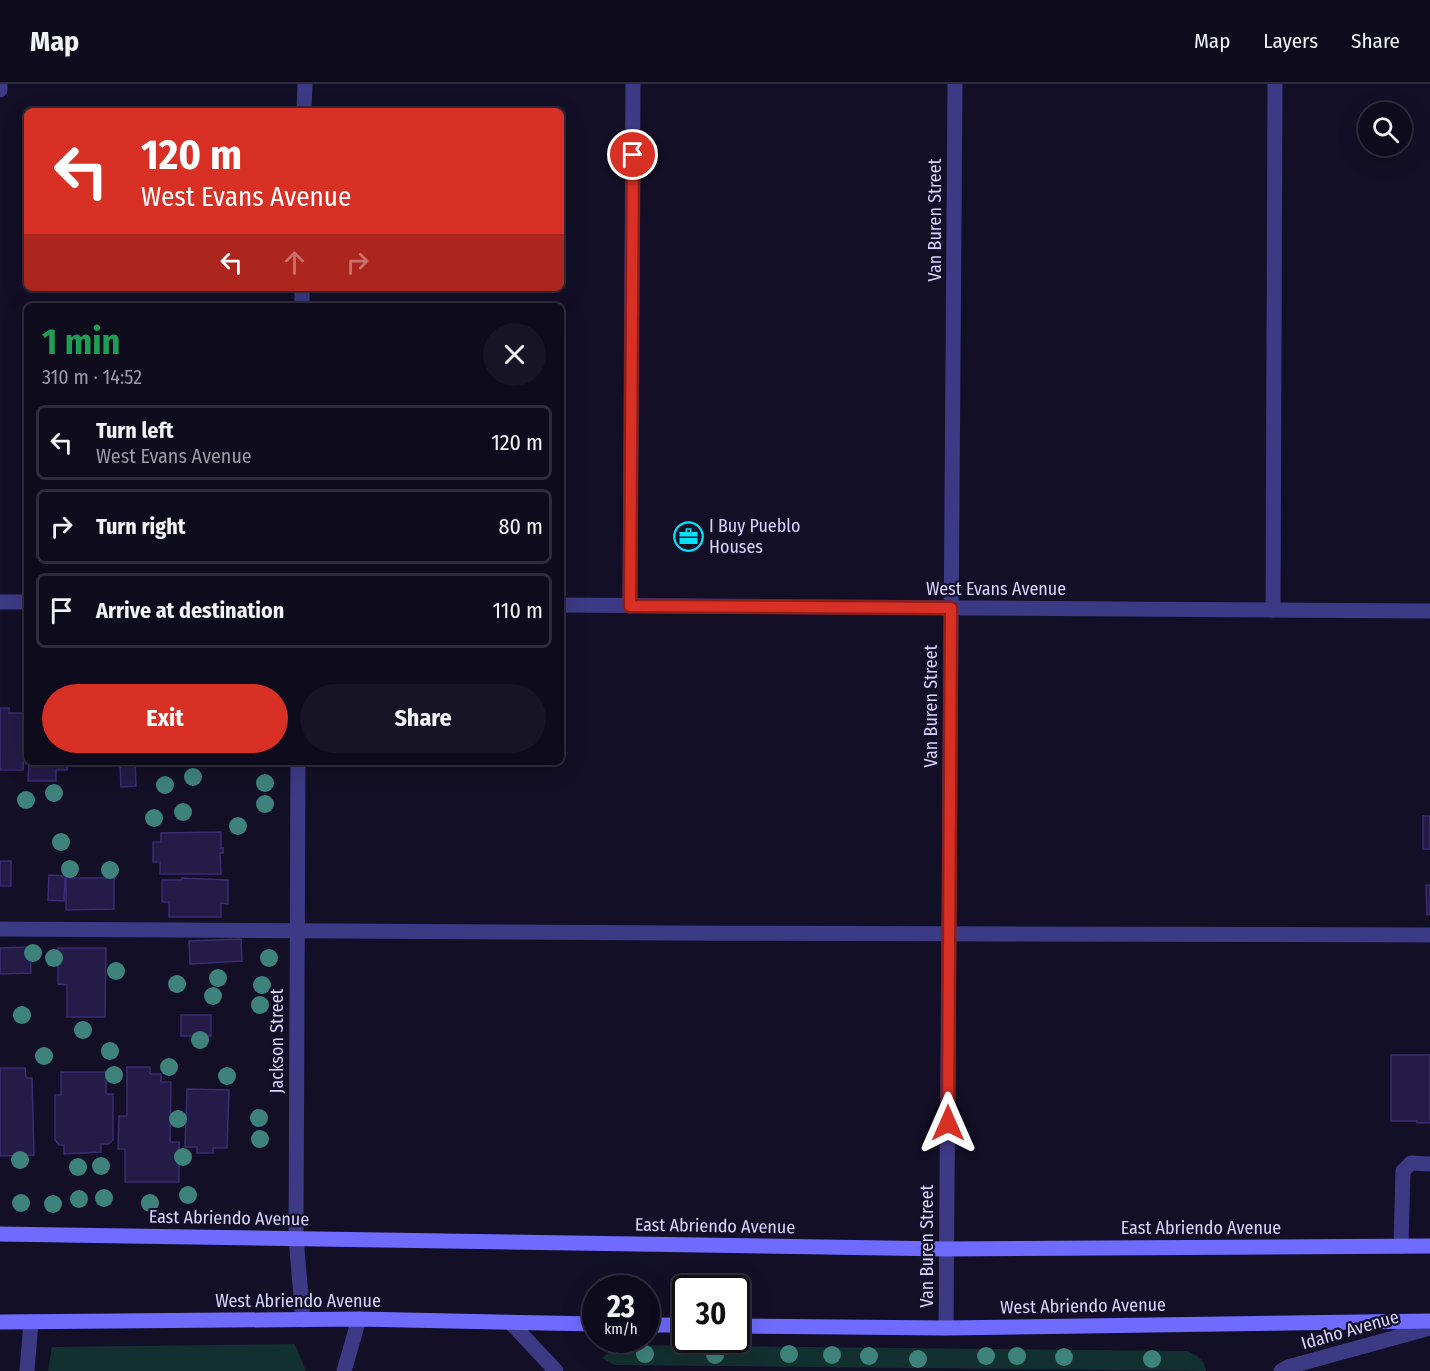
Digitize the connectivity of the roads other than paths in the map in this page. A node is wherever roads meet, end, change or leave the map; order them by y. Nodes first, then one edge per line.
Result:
1 (0, 84) edge
2 (305, 84) edge
3 (633, 84) edge
4 (955, 84) edge
5 (1275, 84) edge
6 (0, 90) edge
7 (304, 108) edge
8 (0, 602) edge
9 (24, 602) edge
10 (564, 605) edge
11 (630, 606) junction
12 (951, 608) junction
13 (1273, 610) junction
14 (1430, 611) edge
15 (298, 765) edge
16 (0, 929) edge
17 (949, 932) junction
18 (297, 933) junction
19 (1430, 935) edge
20 (1430, 1164) edge
21 (0, 1234) edge
22 (296, 1238) junction
23 (1401, 1246) junction
24 (1430, 1246) edge
25 (947, 1250) junction
26 (359, 1319) junction
27 (303, 1320) junction
28 (1430, 1321) edge
29 (0, 1322) edge
30 (31, 1322) junction
31 (511, 1323) junction
32 (582, 1324) edge
33 (750, 1326) edge
34 (946, 1328) junction
35 (1430, 1328) edge
36 (27, 1371) edge
37 (345, 1371) edge
38 (556, 1371) edge
39 (1281, 1371) edge

1 - 6 street
2 - 7 street
3 - 11 street
4 - 12 street, Van Buren Street
5 - 13 street
8 - 9 street
10 - 11 street, West Evans Avenue
11 - 12 street, West Evans Avenue
12 - 13 street, West Evans Avenue
12 - 17 street, Van Buren Street
13 - 14 street, West Evans Avenue
15 - 18 street, Jackson Street
16 - 18 street
17 - 18 street
17 - 19 street
17 - 25 street, Van Buren Street
18 - 22 street, Jackson Street
20 - 23 street
21 - 22 main road, East Abriendo Avenue
22 - 25 main road, East Abriendo Avenue
22 - 27 street, Jackson Street
23 - 24 main road, East Abriendo Avenue
23 - 25 main road, East Abriendo Avenue
25 - 34 street, Van Buren Street
26 - 27 main road, West Abriendo Avenue
26 - 31 main road, West Abriendo Avenue
26 - 37 street
27 - 30 main road, West Abriendo Avenue
28 - 34 main road, West Abriendo Avenue
29 - 30 main road, West Abriendo Avenue
30 - 36 street
31 - 32 main road, West Abriendo Avenue
31 - 38 street
33 - 34 main road, West Abriendo Avenue
35 - 39 street, Idaho Avenue

